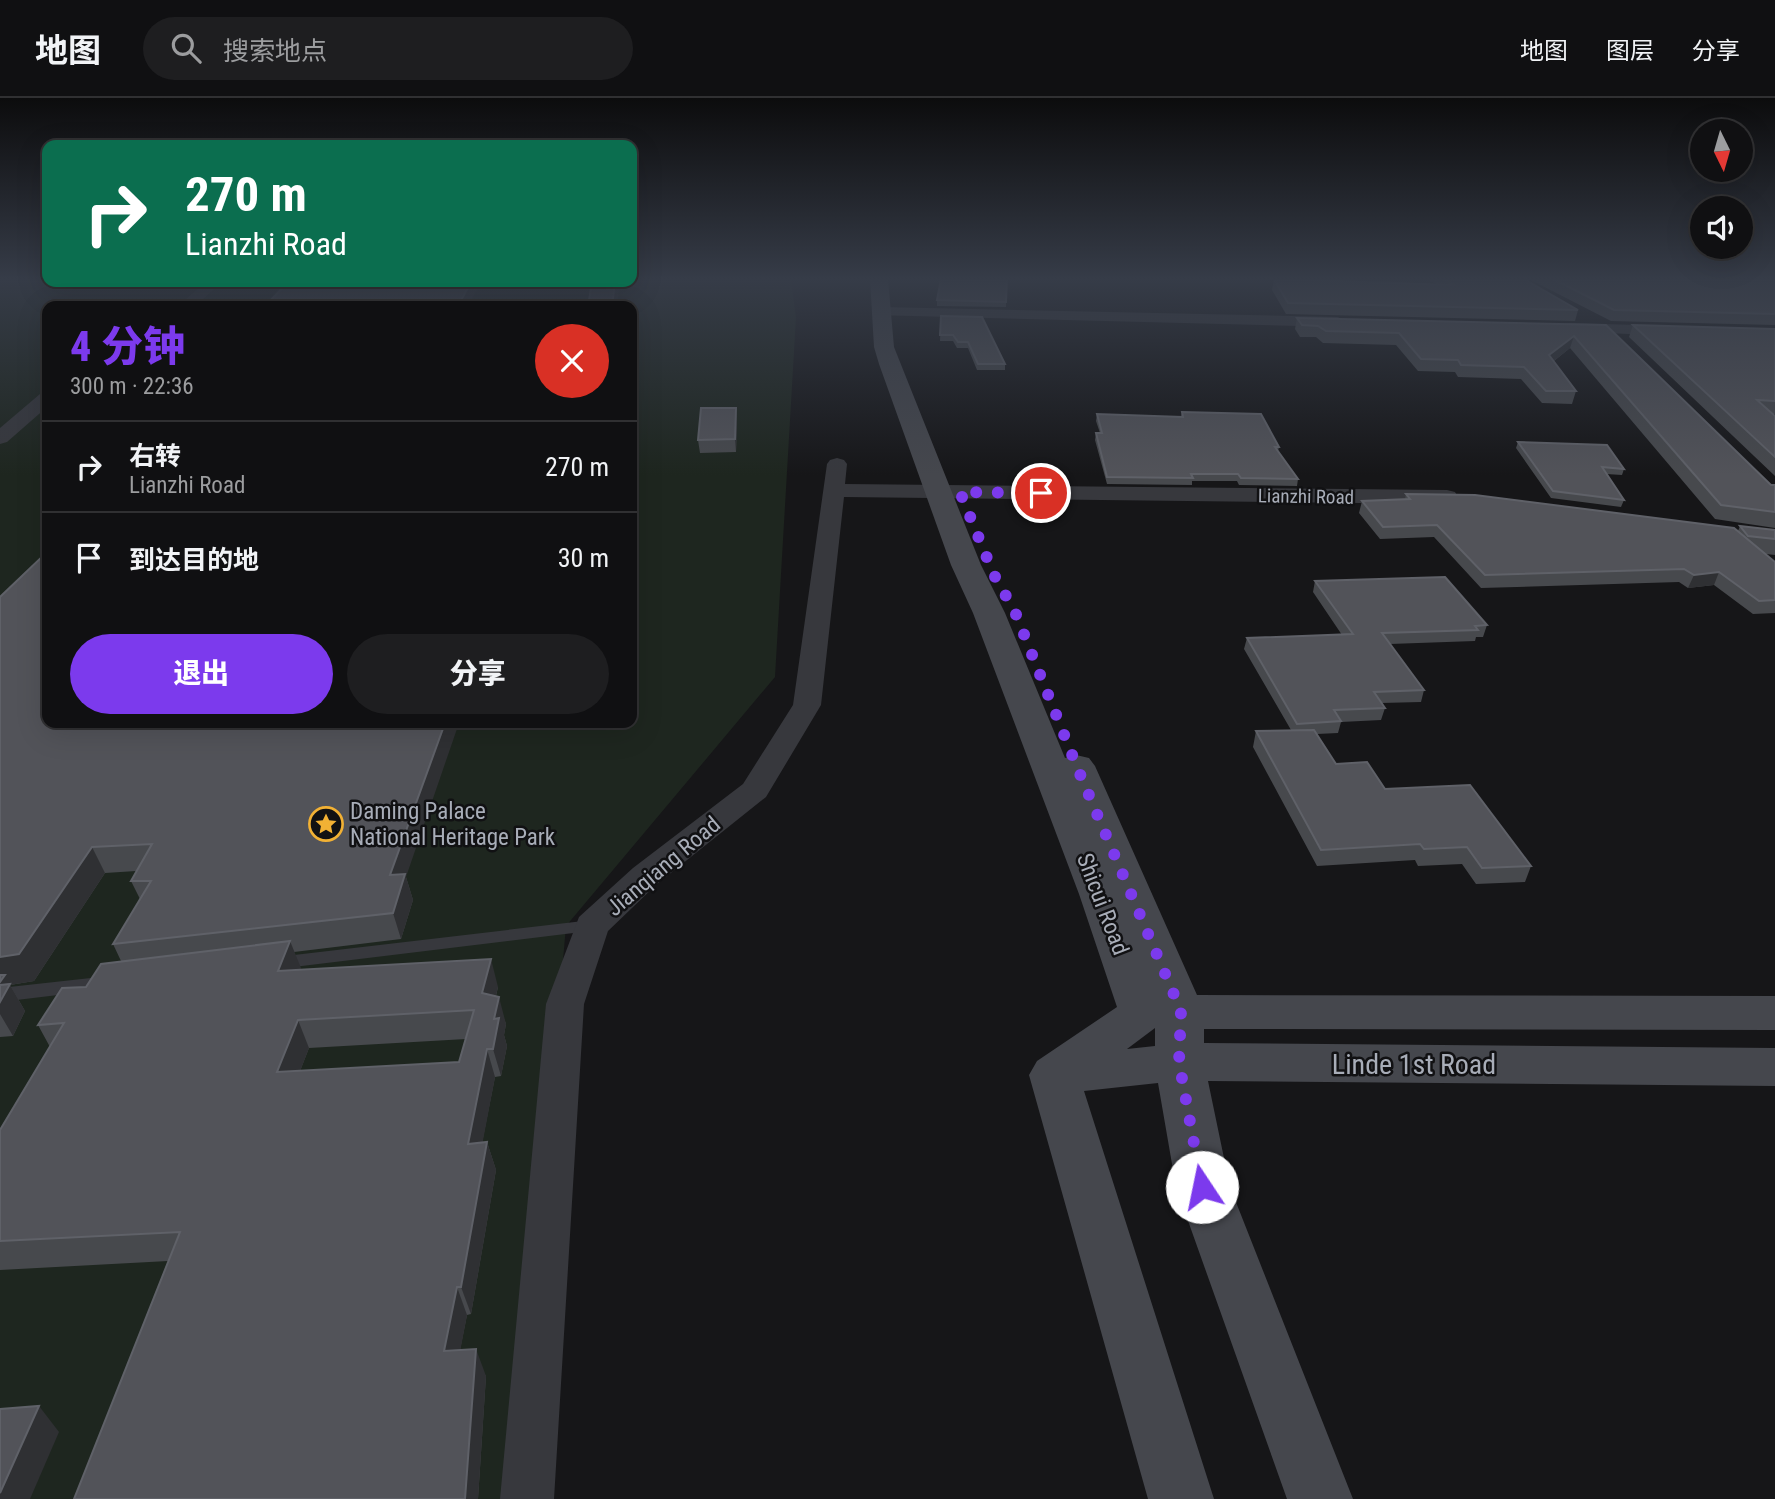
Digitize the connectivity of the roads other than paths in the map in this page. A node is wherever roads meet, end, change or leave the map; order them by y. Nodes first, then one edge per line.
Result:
1 (884, 344) edge
2 (1623, 344) edge
3 (1627, 348) edge
4 (42, 402) edge
5 (0, 438) edge
6 (836, 477) joint
7 (950, 491) junction
8 (1472, 497) edge
9 (592, 926) junction
10 (261, 965) edge
11 (124, 981) edge
12 (0, 995) edge
13 (1162, 1012) junction
14 (1775, 1013) edge
15 (1179, 1062) junction
16 (1775, 1067) edge
17 (1054, 1075) junction
18 (527, 1499) edge
19 (1181, 1499) edge
20 (1320, 1499) edge

1 - 7 main road, Shicui Road
2 - 3 street
4 - 5 street
6 - 7 street, Lianzhi Road
6 - 9 street, Jianqiang Road
7 - 8 street, Lianzhi Road
7 - 13 main road, Shicui Road
9 - 10 lane
9 - 18 street, Jianqiang Road
11 - 12 lane
13 - 14 main road
13 - 15 main road, Shicui Road
13 - 17 main road
15 - 16 main road, Linde 1st Road
15 - 17 main road, Linde 1st Road
15 - 20 main road, Shicui Road
17 - 19 main road

